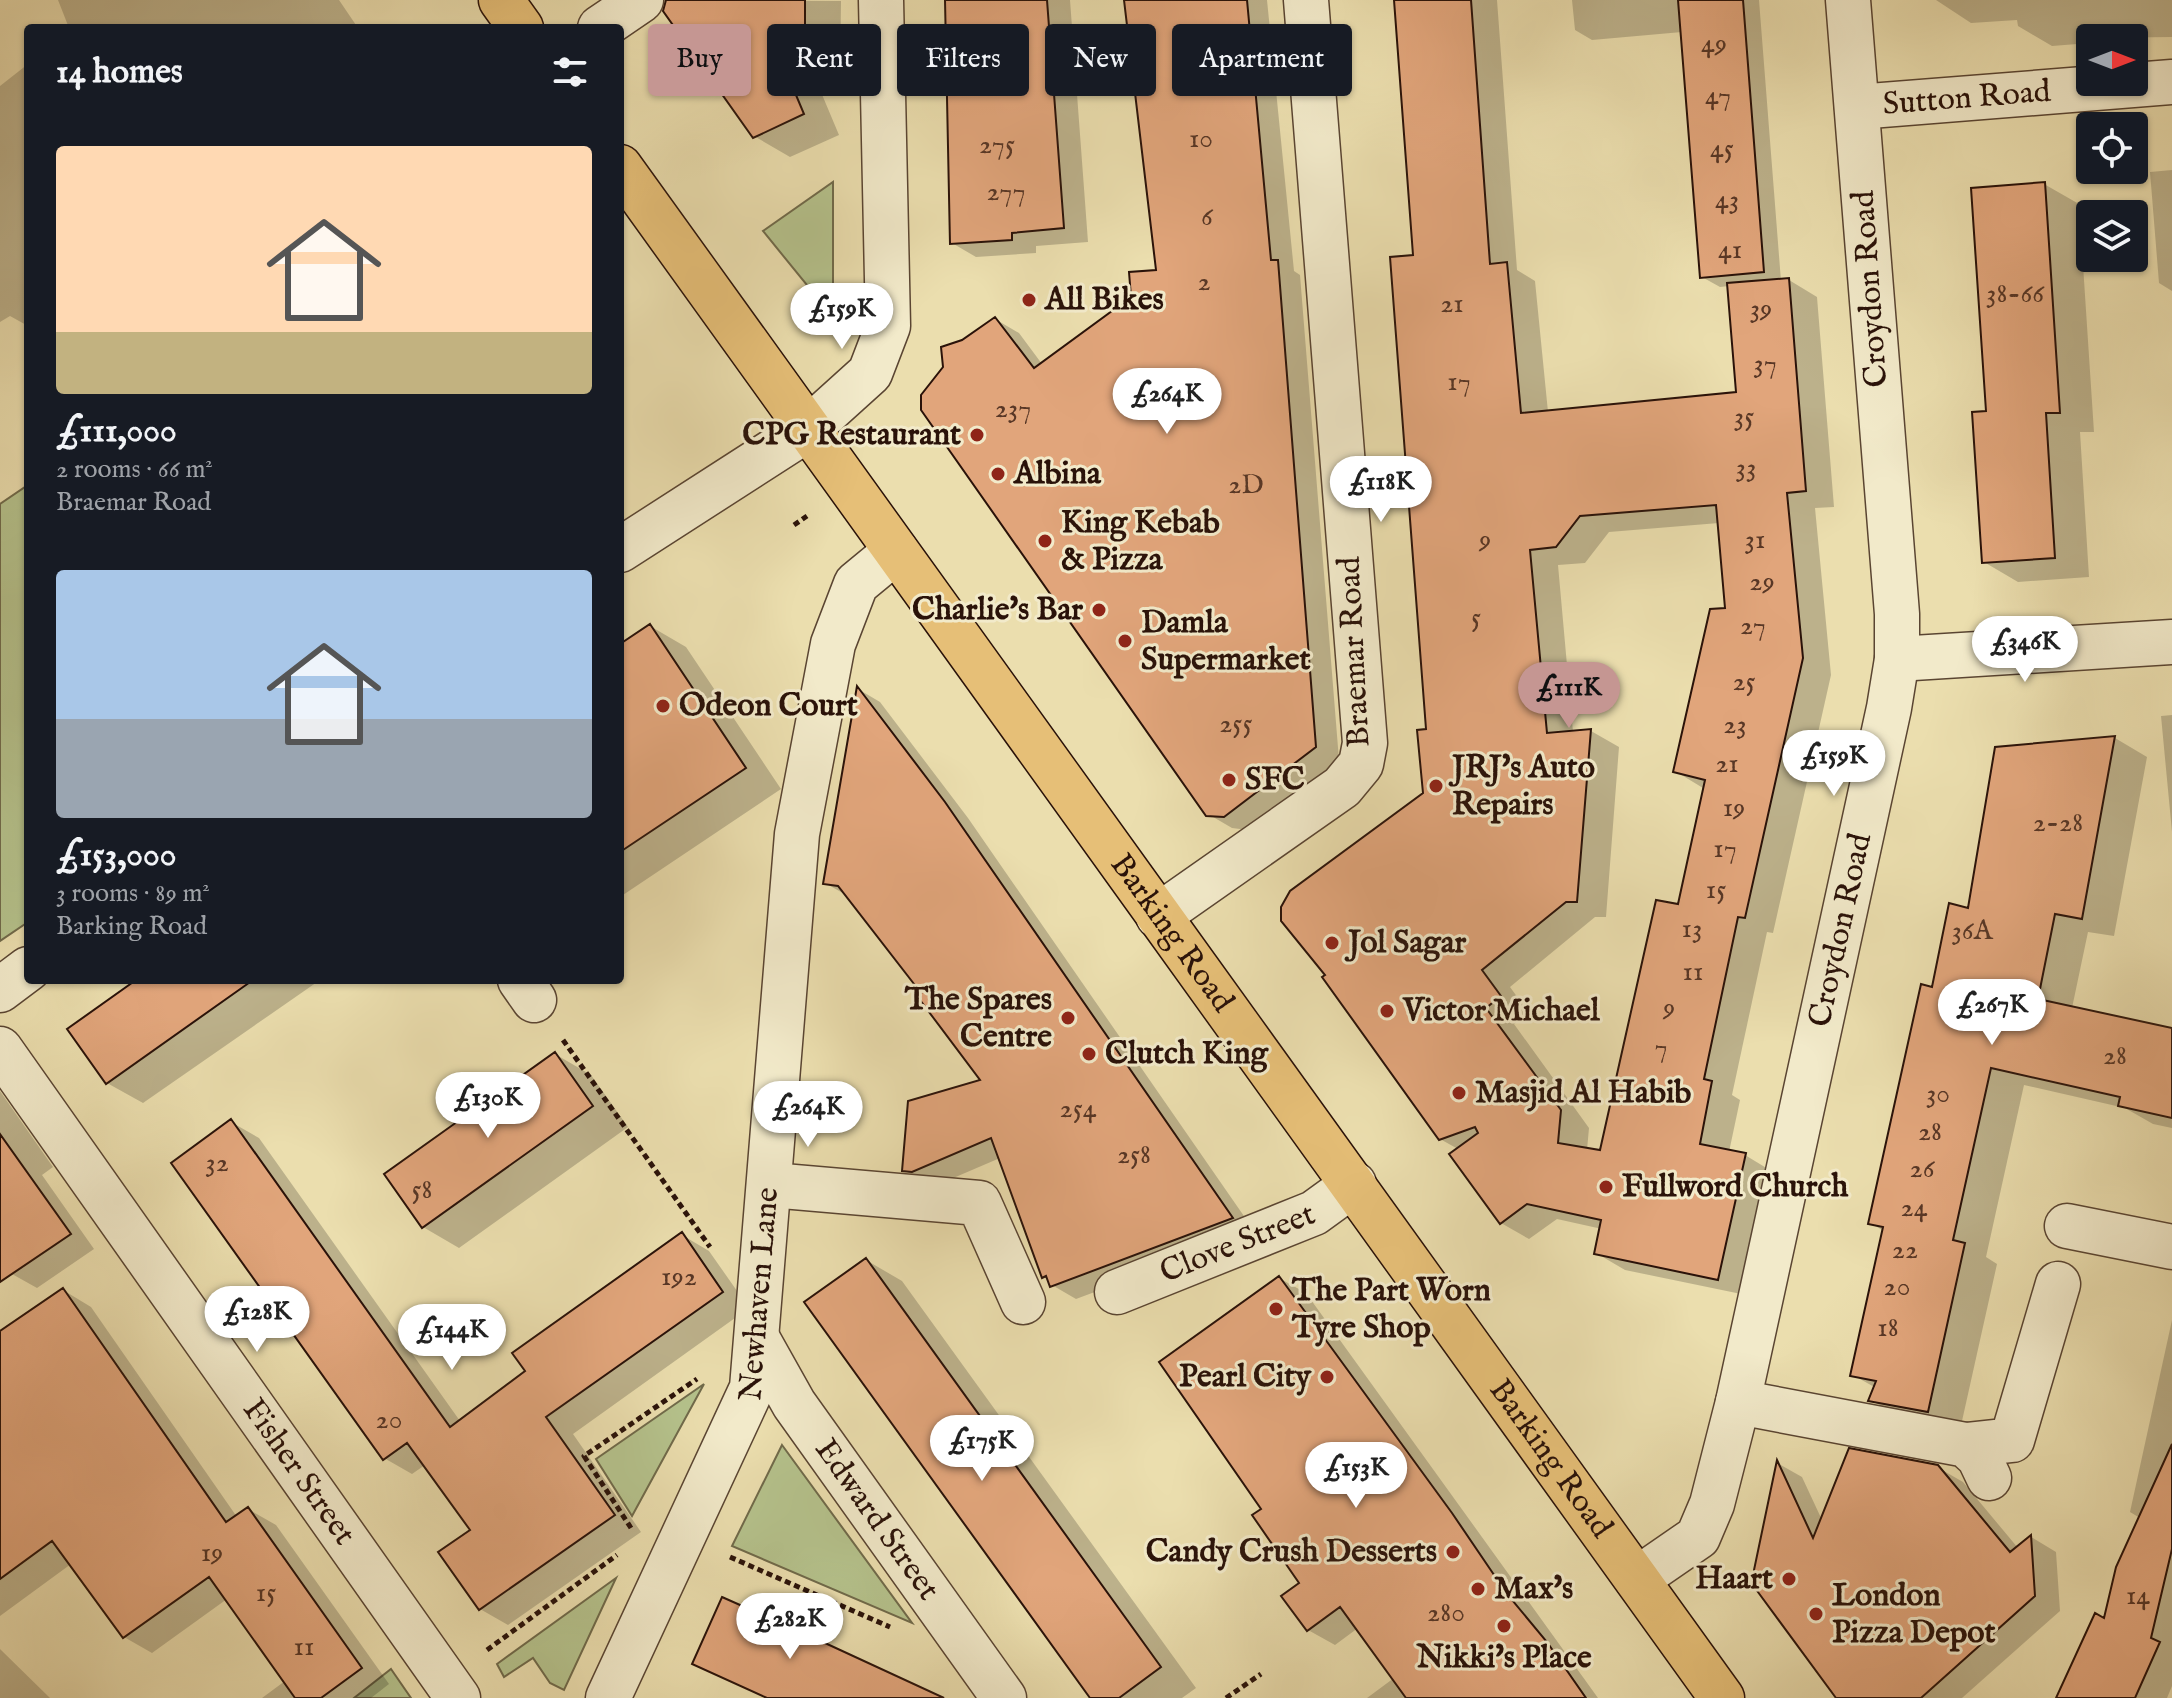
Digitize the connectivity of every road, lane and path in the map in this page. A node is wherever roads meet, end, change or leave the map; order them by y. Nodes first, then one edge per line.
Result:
1 (501, 0) edge
2 (641, 0) edge
3 (881, 0) edge
4 (1306, 0) edge
5 (1848, 0) edge
6 (518, 24) edge
7 (606, 24) edge
8 (2172, 82) edge
9 (1857, 107) junction
10 (624, 173) edge
11 (808, 429) junction
12 (811, 513) dead end
13 (794, 525) dead end
14 (624, 547) edge
15 (896, 551) junction
16 (2172, 642) edge
17 (1897, 659) junction
18 (1158, 916) junction
19 (24, 972) edge
20 (0, 990) edge
21 (527, 990) edge
22 (0, 1049) edge
23 (1354, 1184) junction
24 (771, 1185) junction
25 (2067, 1226) dead end
26 (2172, 1247) edge
27 (2058, 1284) dead end
28 (1117, 1292) dead end
29 (1023, 1302) dead end
30 (757, 1324) junction
31 (1738, 1402) junction
32 (682, 1536) junction
33 (639, 1541) junction
34 (1637, 1579) junction
35 (896, 1630) dead end
36 (1261, 1674) dead end
37 (452, 1689) edge
38 (608, 1698) edge
39 (1004, 1698) edge
40 (1226, 1698) edge
41 (1722, 1698) edge

1 - 6 main road
2 - 7 street
3 - 11 street
4 - 18 street, Braemar Road
5 - 9 street, Croydon Road
8 - 9 street, Sutton Road
9 - 17 street, Croydon Road
10 - 11 main road, Barking Road
11 - 14 street
11 - 15 main road, Barking Road
12 - 13 path
15 - 18 main road, Barking Road
15 - 24 street, Newhaven Lane
16 - 17 street
17 - 31 street, Croydon Road
18 - 23 main road, Barking Road
19 - 20 street
21 - 30 path
22 - 37 street, Fisher Street
23 - 28 street, Clove Street
23 - 34 main road, Barking Road
24 - 29 street
24 - 30 street, Newhaven Lane
25 - 26 street
27 - 31 street
30 - 32 street, Newhaven Lane
30 - 33 path
30 - 39 street, Edward Street
31 - 34 street, Croydon Road
32 - 33 path
32 - 35 path
32 - 38 street, Newhaven Lane
33 - 37 path
34 - 41 main road, Barking Road
36 - 40 path

